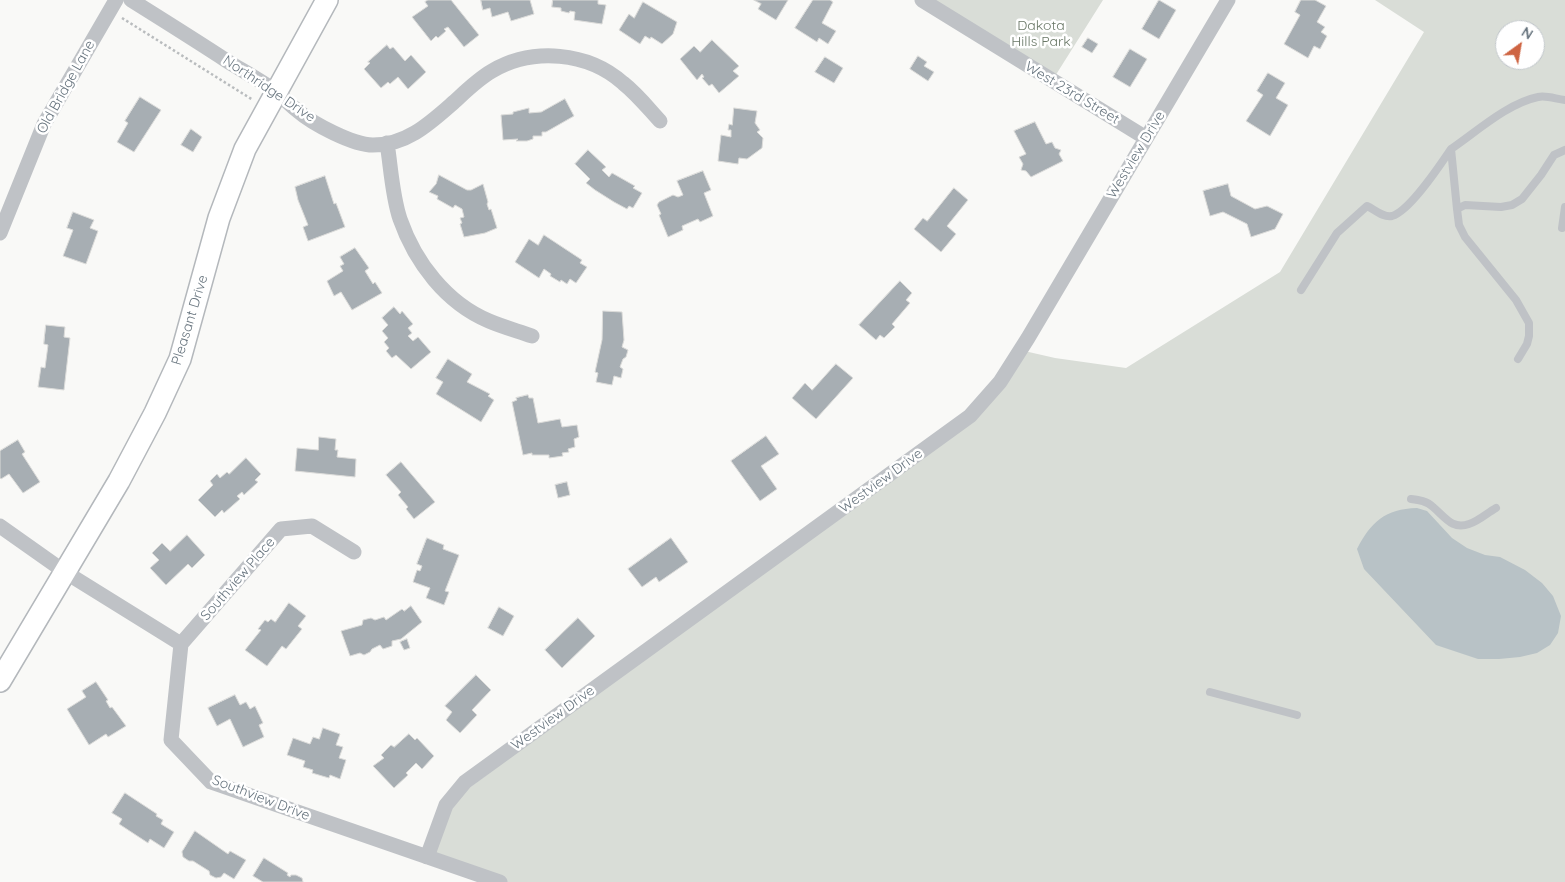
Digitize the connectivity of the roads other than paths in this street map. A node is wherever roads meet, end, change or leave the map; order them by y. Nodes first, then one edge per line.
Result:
1 (131, 0) edge
2 (327, 0) edge
3 (922, 0) edge
4 (1228, 0) edge
5 (113, 5) edge
6 (276, 92) junction
7 (1565, 100) edge
8 (660, 121) dead end
9 (1146, 138) junction
10 (387, 144) junction
11 (1451, 149) junction
12 (1565, 150) edge
13 (1565, 207) edge
14 (1457, 209) junction
15 (1562, 228) dead end
16 (0, 233) edge
17 (1301, 290) dead end
18 (532, 336) dead end
19 (1518, 359) dead end
20 (1411, 499) dead end
21 (1496, 508) dead end
22 (0, 526) edge
23 (354, 552) dead end
24 (65, 572) junction
25 (182, 644) junction
26 (0, 681) edge
27 (1210, 692) dead end
28 (1298, 715) dead end
29 (426, 858) junction
30 (500, 882) edge

1 - 6 street, Northridge Drive
2 - 6 street, Pleasant Drive
3 - 9 street, West 23rd Street
4 - 9 street, Westview Drive
5 - 16 street, Old Bridge Lane
6 - 10 street, Northridge Drive
6 - 24 street, Pleasant Drive
7 - 11 lane
8 - 10 street, Northridge Drive
9 - 29 street, Westview Drive
10 - 18 street
11 - 14 lane
11 - 17 lane
12 - 14 lane
13 - 15 lane
14 - 19 lane
20 - 21 lane
22 - 24 street
23 - 25 street, Southview Place
24 - 25 street
24 - 26 street, Pleasant Drive
25 - 29 street, Southview Drive
27 - 28 lane
29 - 30 street, Southview Drive

